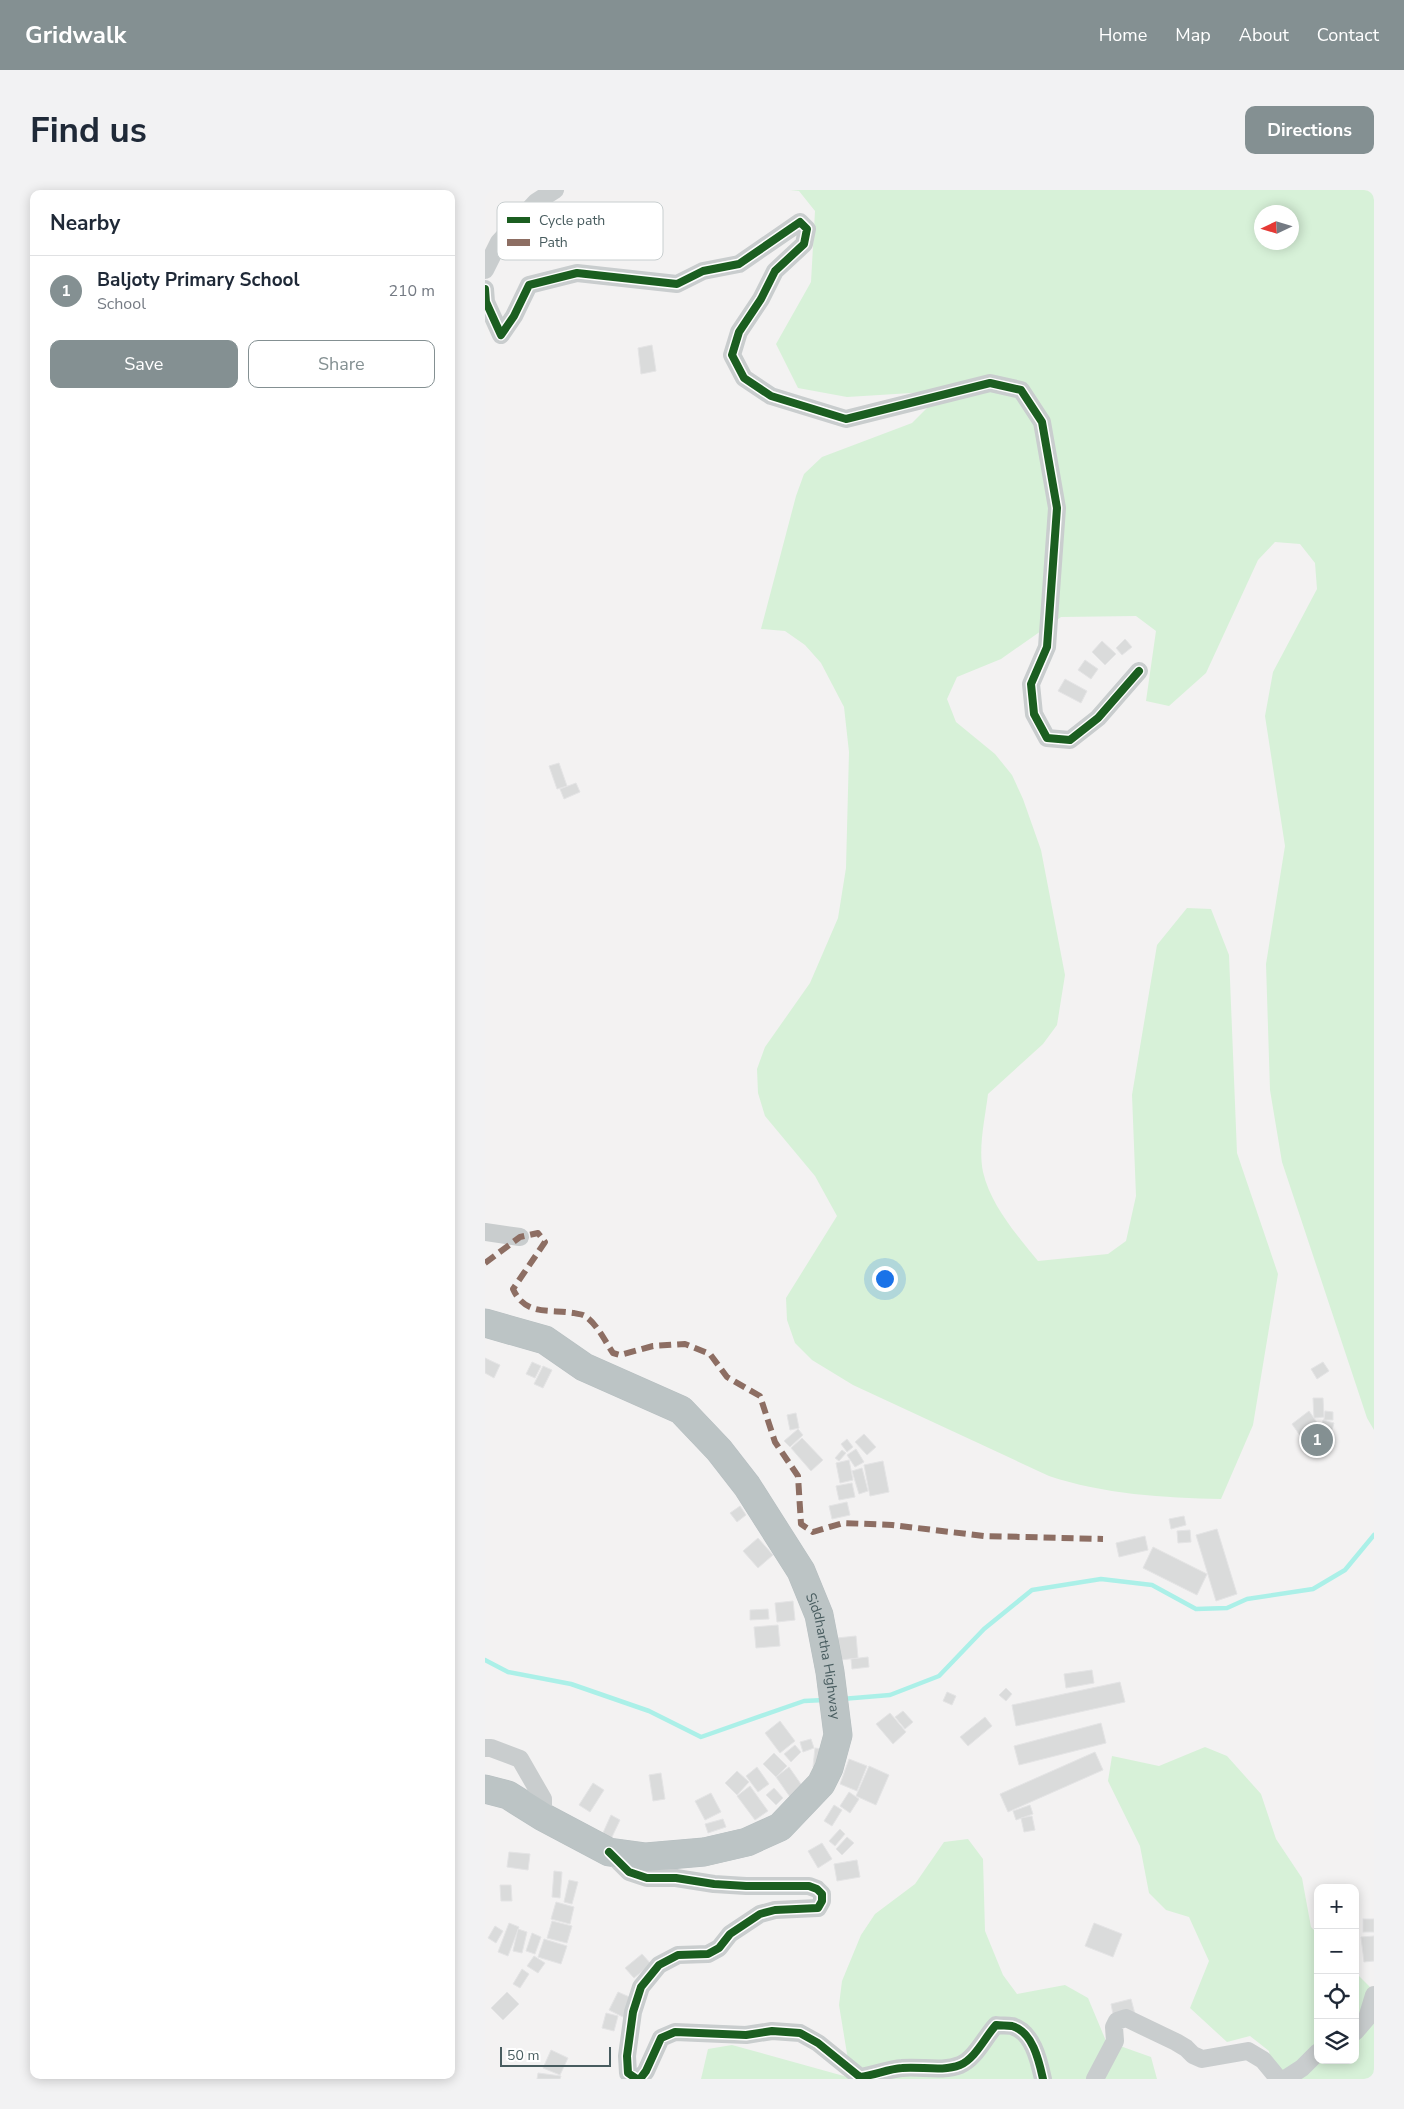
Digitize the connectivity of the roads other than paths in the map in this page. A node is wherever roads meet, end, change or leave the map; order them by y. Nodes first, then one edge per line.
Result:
1 (555, 190) edge
2 (536, 202) edge
3 (497, 246) edge
4 (485, 270) edge
5 (485, 289) edge
6 (1139, 671) dead end
7 (485, 1232) edge
8 (520, 1237) dead end
9 (485, 1323) edge
10 (485, 1748) edge
11 (485, 1789) edge
12 (543, 1817) junction
13 (609, 1852) junction
14 (1374, 1995) edge
15 (1359, 2027) edge
16 (1314, 2056) edge
17 (638, 2079) edge
18 (1043, 2079) edge
19 (1095, 2079) edge
20 (1284, 2079) edge

1 - 2 street
3 - 4 street
5 - 6 street
7 - 8 street
9 - 13 highway, Siddhartha Highway
10 - 12 street
11 - 12 highway, Siddhartha Highway
12 - 13 highway, Siddhartha Highway
13 - 17 street
14 - 15 street
16 - 20 street
17 - 18 street
19 - 20 street

